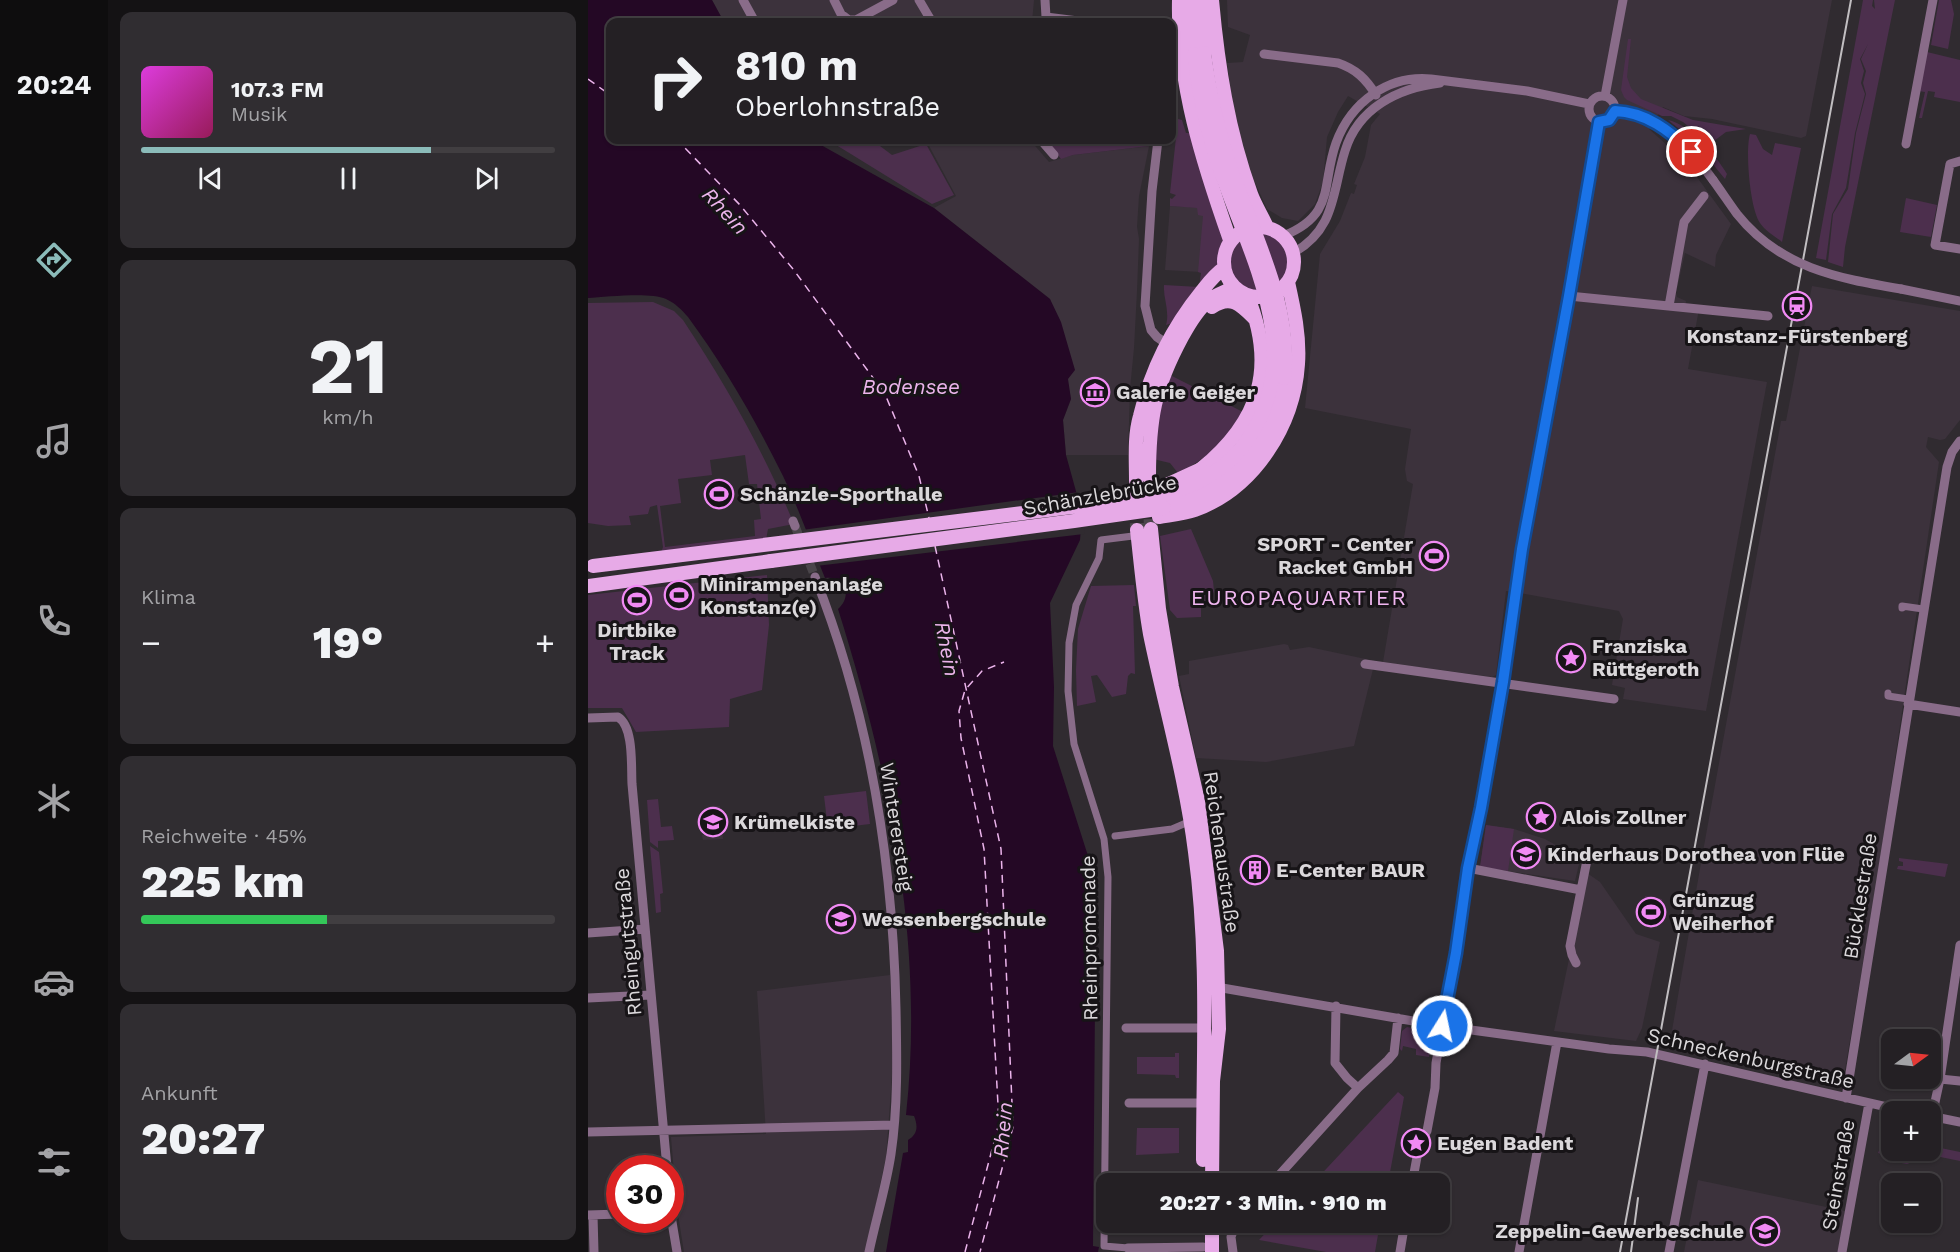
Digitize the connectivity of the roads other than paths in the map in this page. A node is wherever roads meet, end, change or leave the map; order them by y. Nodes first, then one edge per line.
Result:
1 (743, 0) edge
2 (834, 0) edge
3 (893, 0) edge
4 (919, 0) edge
5 (1045, 0) edge
6 (1179, 0) edge
7 (1190, 0) edge
8 (1201, 0) edge
9 (1212, 0) edge
10 (1623, 0) edge
11 (1933, 0) edge
12 (753, 18) edge
13 (846, 18) edge
14 (860, 18) edge
15 (930, 18) edge
16 (1045, 18) edge
17 (1199, 54) junction
18 (1264, 54) dead end
19 (1453, 82) junction
20 (1374, 92) junction
21 (1605, 96) junction
22 (1380, 102) junction
23 (1590, 104) junction
24 (1615, 111) junction
25 (1599, 122) junction
26 (1044, 144) edge
27 (1158, 144) edge
28 (1906, 144) dead end
29 (1054, 155) dead end
30 (1960, 161) edge
31 (1704, 195) dead end
32 (1267, 227) junction
33 (1283, 236) junction
34 (1230, 240) junction
35 (1960, 249) edge
36 (1293, 253) junction
37 (1224, 268) junction
38 (1287, 282) junction
39 (1234, 287) junction
40 (1247, 295) junction
41 (1569, 296) junction
42 (1960, 301) edge
43 (1669, 306) junction
44 (1201, 309) junction
45 (1768, 316) dead end
46 (1257, 322) junction
47 (1170, 347) junction
48 (1960, 441) edge
49 (1127, 500) junction
50 (1074, 522) junction
51 (1142, 532) joint
52 (590, 567) edge
53 (815, 578) tunnel mouth
54 (592, 585) edge
55 (1902, 608) dead end
56 (1923, 609) junction
57 (1365, 664) dead end
58 (1503, 682) junction
59 (1888, 693) dead end
60 (1614, 699) dead end
61 (1908, 701) junction
62 (1960, 712) edge
63 (588, 718) edge
64 (1186, 823) dead end
65 (1115, 836) dead end
66 (1587, 860) dead end
67 (1468, 868) junction
68 (1581, 890) junction
69 (645, 929) junction
70 (588, 933) edge
71 (1960, 945) edge
72 (1576, 963) dead end
73 (1212, 986) junction
74 (651, 995) junction
75 (588, 998) edge
76 (1336, 1006) junction
77 (1398, 1018) junction
78 (1442, 1026) junction
79 (1126, 1028) dead end
80 (1204, 1028) junction
81 (1219, 1037) junction
82 (1557, 1042) junction
83 (1705, 1064) junction
84 (1941, 1071) edge
85 (1941, 1078) edge
86 (1960, 1081) edge
87 (1358, 1088) junction
88 (1846, 1098) junction
89 (1129, 1103) dead end
90 (1203, 1103) junction
91 (1869, 1103) junction
92 (1881, 1106) edge
93 (1941, 1118) edge
94 (1960, 1122) edge
95 (894, 1125) junction
96 (663, 1131) junction
97 (588, 1132) edge
98 (665, 1155) edge
99 (1206, 1173) edge
100 (1207, 1173) edge
101 (1281, 1173) edge
102 (1414, 1173) edge
103 (606, 1214) edge
104 (591, 1215) edge
105 (674, 1233) edge
106 (1204, 1233) edge
107 (1210, 1233) edge
108 (1232, 1233) edge
109 (1403, 1233) edge
110 (1132, 1250) edge
111 (1176, 1250) edge
112 (1206, 1250) edge
113 (594, 1252) edge
114 (676, 1252) edge
115 (869, 1252) edge
116 (1233, 1252) edge
117 (1400, 1252) edge
118 (1519, 1252) edge
119 (1669, 1252) edge
120 (1842, 1252) edge

1 - 12 street
2 - 13 street
3 - 14 street
4 - 15 street
5 - 16 street
6 - 34 main road
7 - 17 main road
8 - 17 main road
9 - 32 main road
10 - 21 street
11 - 28 street
17 - 49 main road, Schänzlebrücke, bridge
17 - 50 main road, Schänzlebrücke, bridge
18 - 20 street
19 - 20 street
19 - 22 street
19 - 23 street
20 - 22 street
20 - 33 street
21 - 23 street
21 - 24 street
22 - 36 street
23 - 25 street
24 - 25 street
24 - 42 street, bridge
25 - 41 street
26 - 29 street
27 - 47 street
30 - 35 street
31 - 43 street
32 - 33 main road
32 - 34 main road
33 - 36 main road
34 - 37 main road
36 - 38 main road
37 - 39 main road
37 - 47 main road
38 - 40 main road
38 - 50 main road
39 - 40 main road
39 - 44 main road
40 - 46 main road
41 - 43 street
41 - 58 street
43 - 45 street
44 - 46 main road
44 - 47 main road
46 - 49 main road, bridge
47 - 47 main road
48 - 56 street, Bücklestraße
49 - 52 main road, Schänzlebrücke, bridge
50 - 54 main road, Schänzlebrücke, bridge
51 - 73 main road, Reichenaustraße
51 - 110 street, Rheinpromenade
53 - 95 street, Winterersteig
55 - 56 street
56 - 61 street, Bücklestraße
57 - 58 street
58 - 60 street
58 - 67 street
59 - 61 street
61 - 62 street
61 - 88 street, Bücklestraße
63 - 69 street, Rheingutstraße
64 - 65 street, Reichenaustraße
66 - 68 street
67 - 68 street
67 - 78 street
68 - 72 street
69 - 70 street
69 - 74 street, Rheingutstraße
71 - 84 street
73 - 76 street, Schneckenburgstraße
73 - 80 main road, Reichenaustraße
73 - 81 main road, Reichenaustraße
74 - 75 street
74 - 96 street, Rheingutstraße
76 - 77 street, Schneckenburgstraße
76 - 87 street
77 - 78 street, Schneckenburgstraße
77 - 87 street
78 - 82 street, Schneckenburgstraße
78 - 102 street
79 - 80 street
80 - 81 main road
80 - 90 main road, Reichenaustraße
81 - 100 main road, Reichenaustraße
82 - 83 street, Schneckenburgstraße
82 - 118 street
83 - 88 street, Schneckenburgstraße
83 - 119 street
85 - 86 street
87 - 101 street
88 - 91 street, Schneckenburgstraße
89 - 90 street
90 - 99 main road, Reichenaustraße
91 - 92 street, Schneckenburgstraße
91 - 120 street, Steinstraße
93 - 94 street
95 - 96 street
95 - 115 street, Winterersteig
96 - 97 street
96 - 98 street, Rheingutstraße
103 - 104 street
104 - 113 street
105 - 114 street
106 - 112 main road
107 - 112 main road
108 - 116 street
109 - 117 street
110 - 111 street
111 - 112 street

